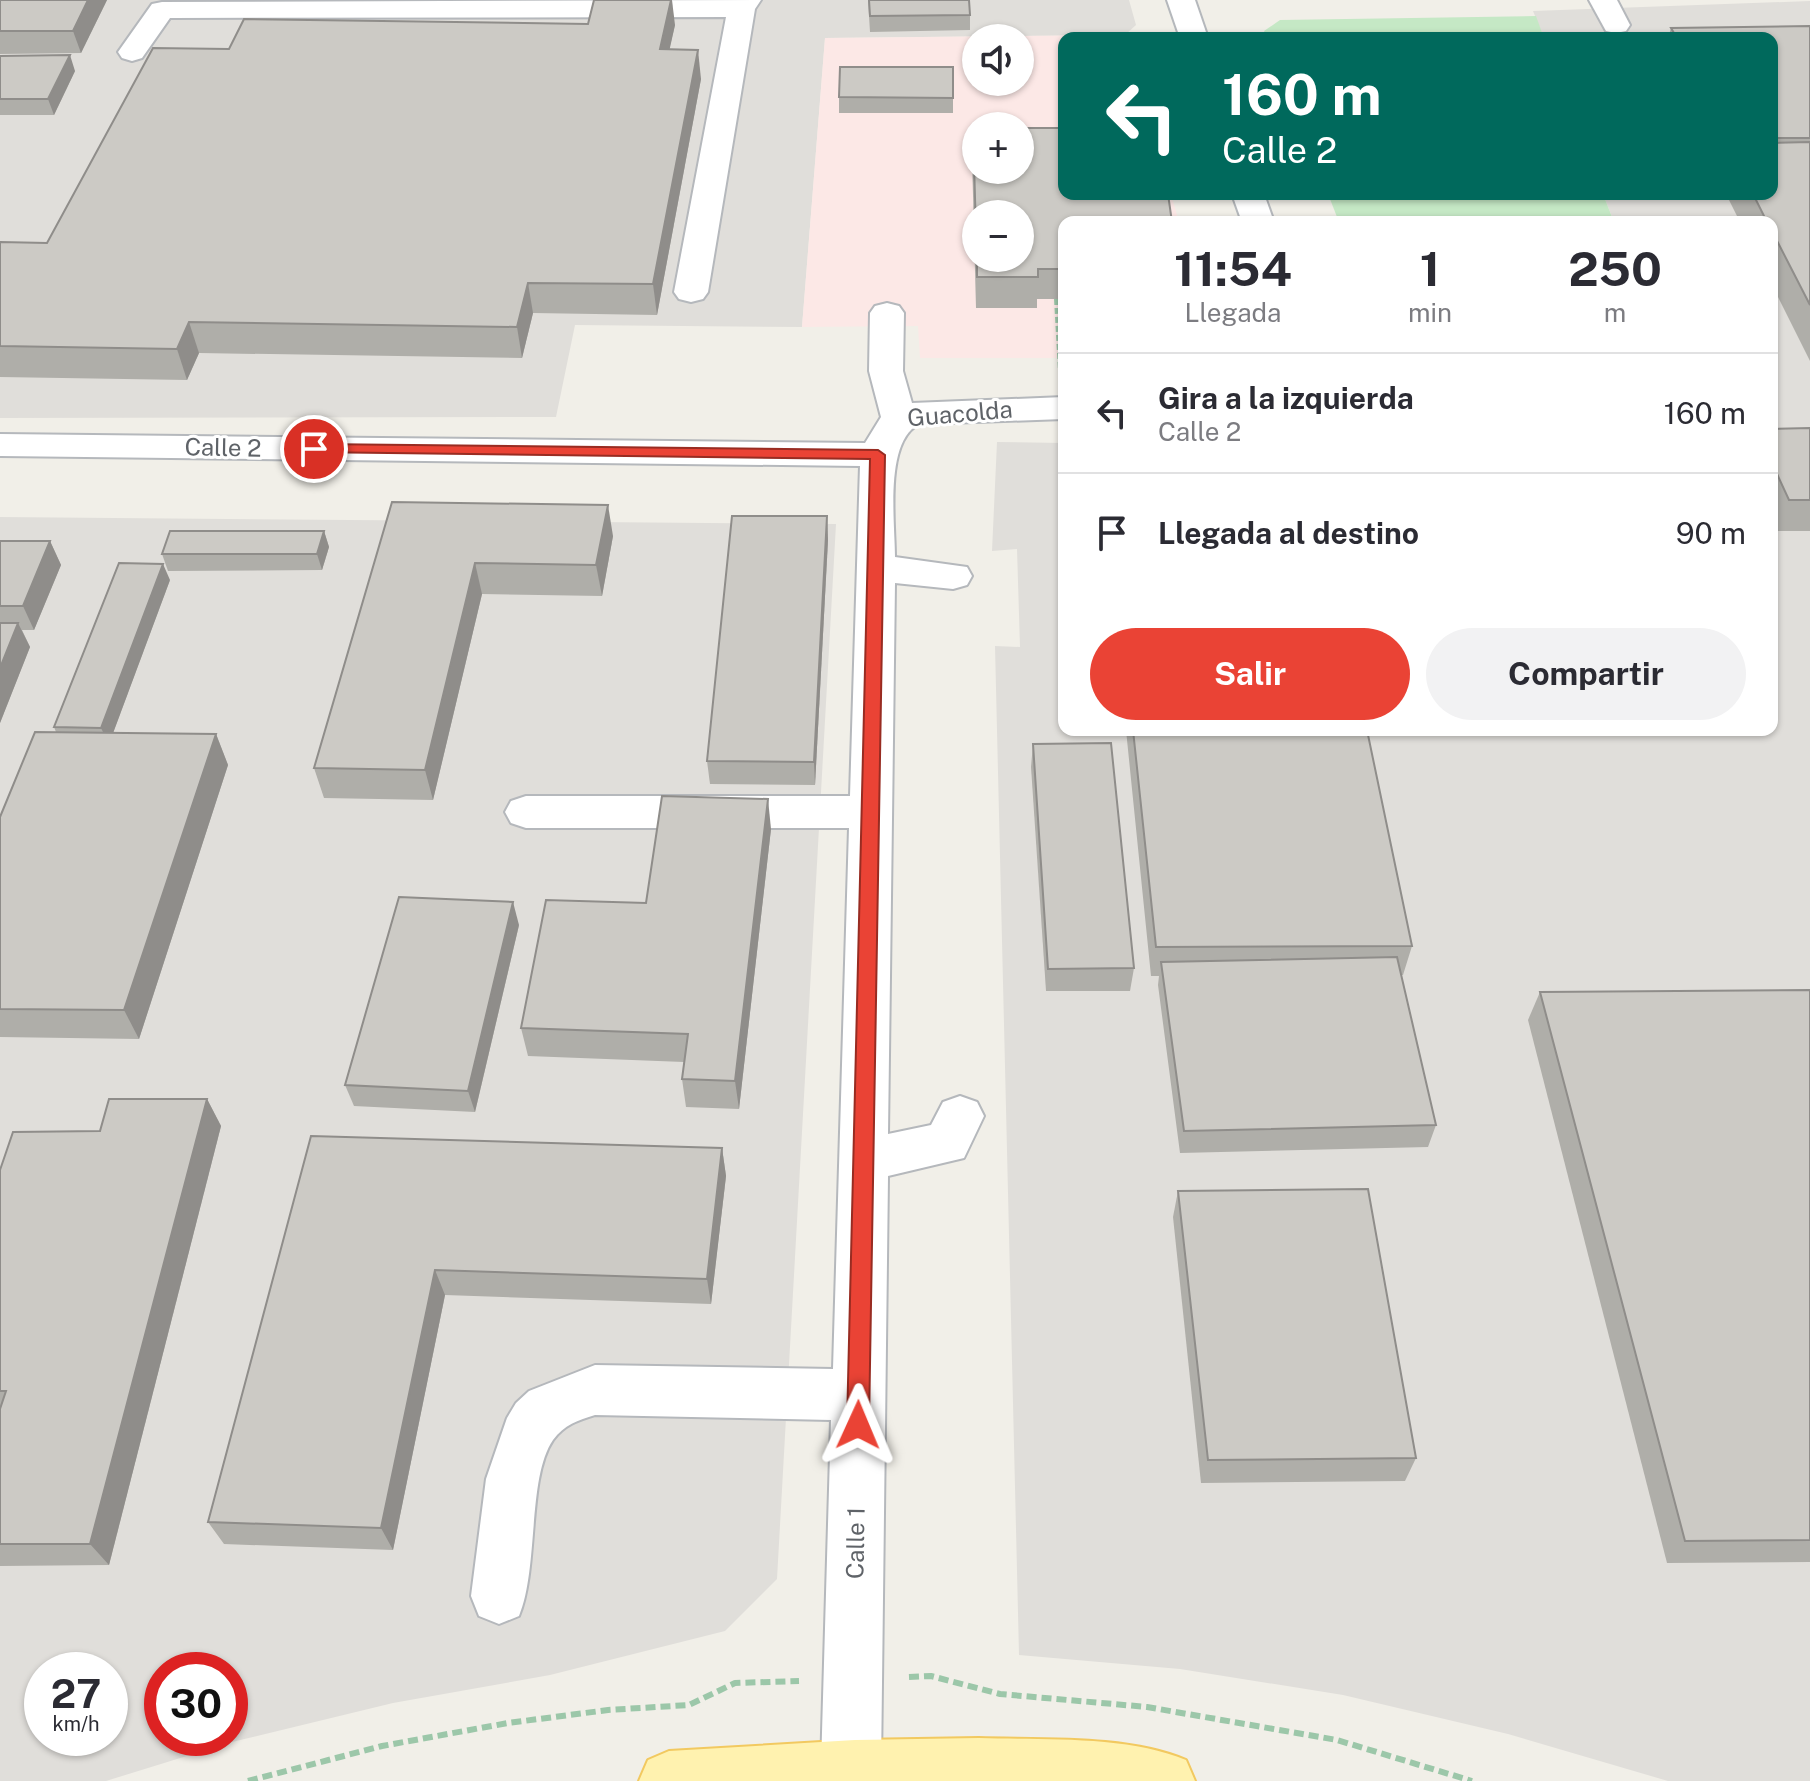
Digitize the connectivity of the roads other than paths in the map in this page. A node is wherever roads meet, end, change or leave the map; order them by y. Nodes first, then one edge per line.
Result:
1 (1181, 0) edge
2 (1603, 0) edge
3 (744, 5) edge
4 (1616, 25) dead end
5 (1192, 32) edge
6 (132, 52) dead end
7 (691, 292) dead end
8 (887, 313) dead end
9 (1058, 408) edge
10 (888, 436) junction
11 (0, 445) edge
12 (876, 568) junction
13 (953, 576) dead end
14 (526, 812) dead end
15 (871, 812) junction
16 (960, 1116) dead end
17 (863, 1160) junction
18 (859, 1395) junction
19 (499, 1596) dead end
20 (851, 1767) junction
21 (669, 1781) edge
22 (1165, 1781) edge

1 - 5 street
2 - 4 street
3 - 6 street
3 - 7 street
8 - 10 street, Calle 1
9 - 10 street, Guacolda
10 - 11 street, Calle 2
10 - 12 street, Calle 1
12 - 13 street
12 - 15 street, Calle 1
14 - 15 street
15 - 17 street, Calle 1
16 - 17 street
17 - 18 street, Calle 1
18 - 19 street
18 - 20 street, Calle 1
20 - 21 main road
20 - 22 main road

